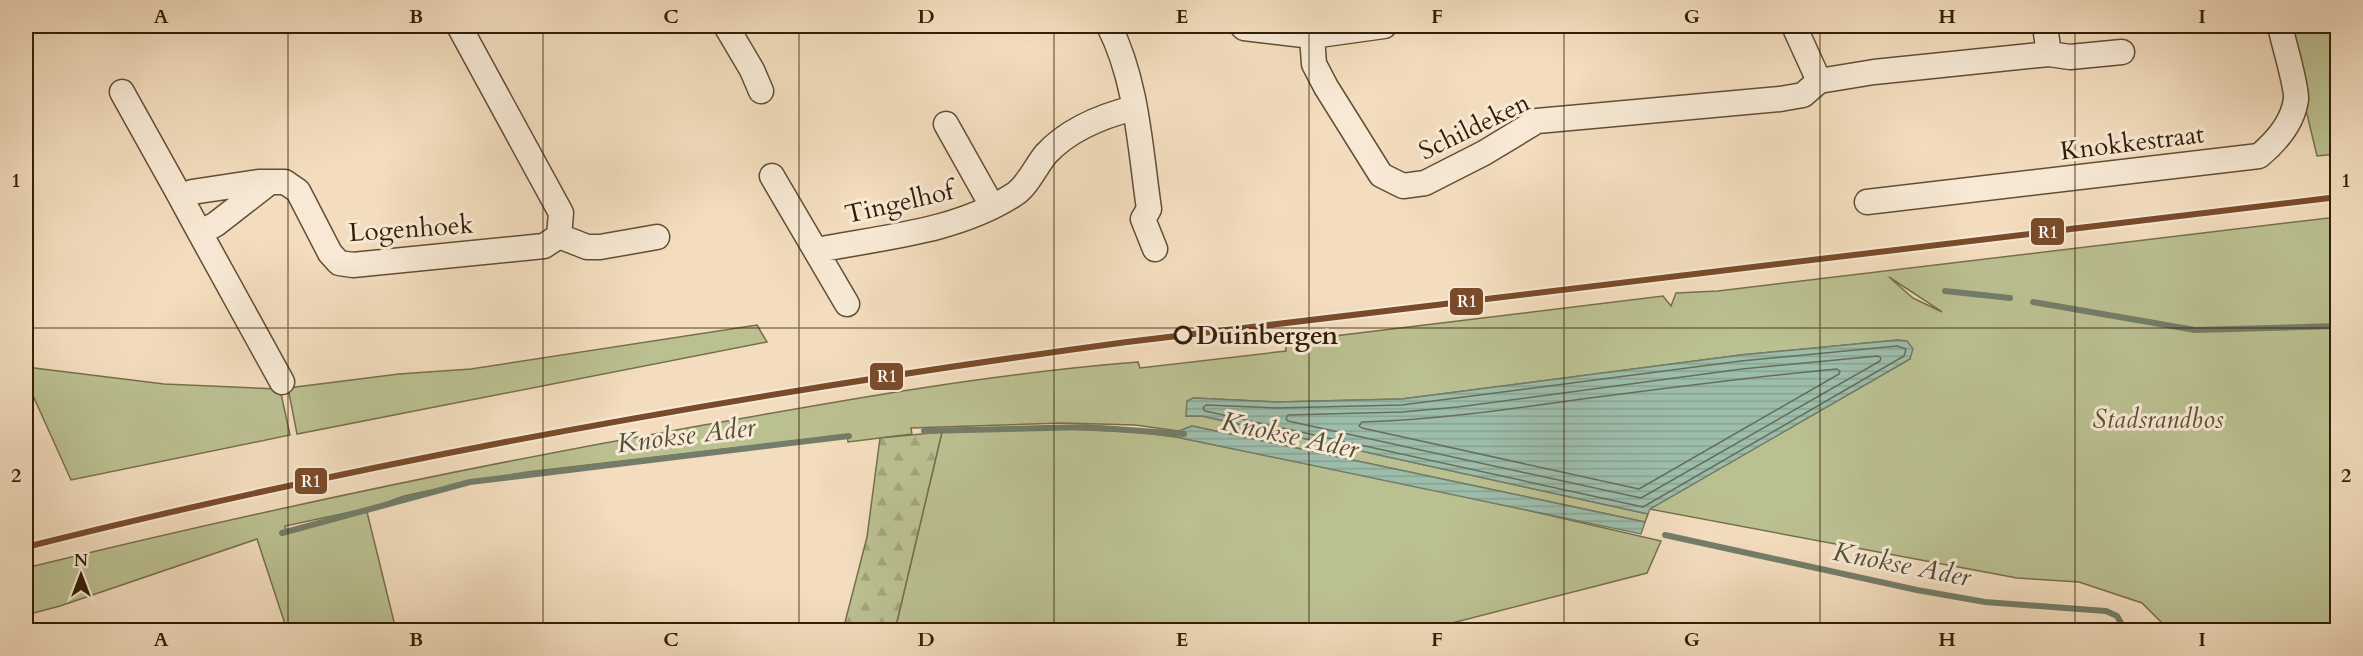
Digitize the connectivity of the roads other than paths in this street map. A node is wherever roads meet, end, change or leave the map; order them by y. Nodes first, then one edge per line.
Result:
1 (459, 26) edge
2 (726, 26) edge
3 (1109, 26) edge
4 (1242, 26) edge
5 (1384, 26) edge
6 (1794, 26) edge
7 (2045, 26) edge
8 (2280, 26) edge
9 (1312, 36) junction
10 (2122, 52) dead end
11 (2049, 54) junction
12 (1819, 81) junction
13 (761, 91) dead end
14 (122, 92) dead end
15 (1134, 108) junction
16 (945, 124) dead end
17 (772, 176) dead end
18 (270, 182) junction
19 (181, 198) junction
20 (1867, 202) dead end
21 (992, 206) junction
22 (200, 233) junction
23 (559, 236) junction
24 (657, 237) dead end
25 (1155, 249) dead end
26 (817, 250) junction
27 (847, 304) dead end
28 (282, 382) dead end

1 - 23 street
2 - 13 street
3 - 15 street
4 - 9 street
5 - 9 street
6 - 12 street
7 - 11 street
8 - 20 street, Knokkestraat
9 - 12 street, Schildeken
10 - 11 street, Schildeken
11 - 12 street, Schildeken
14 - 19 street
15 - 21 street, Tingelhof
15 - 25 street
16 - 21 street, Tingelhof
17 - 26 street, Tingelhof
18 - 19 street, Logenhoek
18 - 22 street
18 - 23 street, Logenhoek
19 - 22 street
21 - 26 street, Tingelhof
22 - 28 street
23 - 24 street
26 - 27 street, Tingelhof

